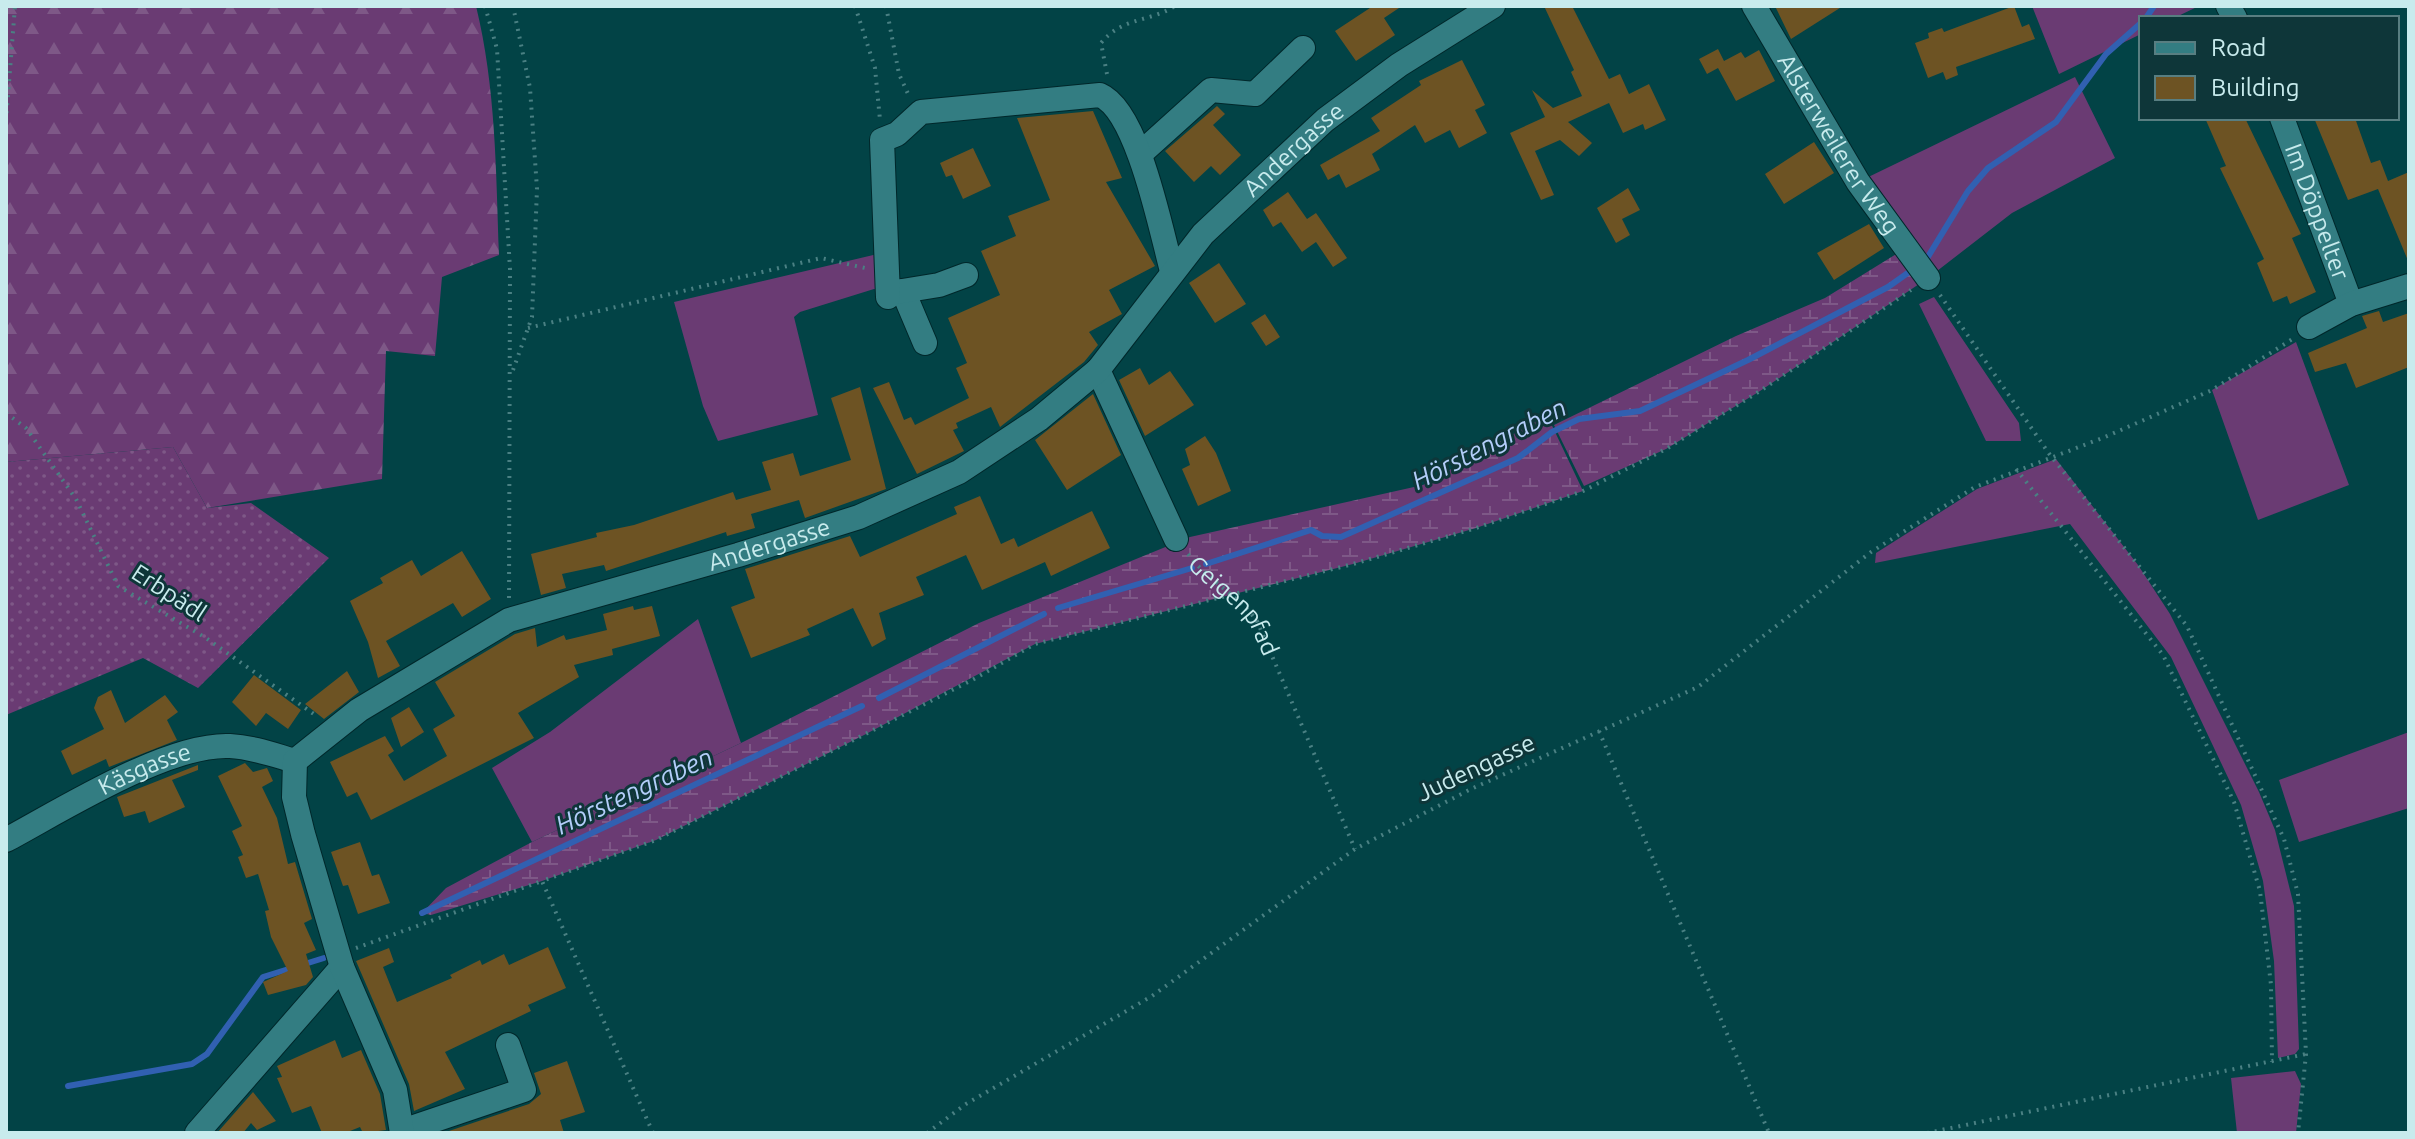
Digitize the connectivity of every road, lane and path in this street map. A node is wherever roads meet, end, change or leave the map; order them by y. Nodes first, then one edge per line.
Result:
1 (15, 6) edge
2 (485, 6) edge
3 (513, 6) edge
4 (855, 6) edge
5 (886, 6) edge
6 (1175, 6) edge
7 (1493, 6) edge
8 (1754, 6) edge
9 (1303, 48) dead end
10 (899, 74) dead end
11 (1112, 101) junction
12 (2283, 120) edge
13 (6, 121) edge
14 (882, 140) junction
15 (1140, 154) junction
16 (1172, 271) junction
17 (966, 275) dead end
18 (1928, 278) junction
19 (2409, 286) edge
20 (892, 290) junction
21 (2351, 304) junction
22 (2309, 327) joint
23 (528, 328) junction
24 (925, 343) dead end
25 (1098, 370) junction
26 (512, 373) junction
27 (6, 413) edge
28 (2050, 455) junction
29 (2016, 469) junction
30 (1176, 539) joint
31 (1231, 595) junction
32 (509, 620) junction
33 (328, 725) dead end
34 (1599, 731) junction
35 (295, 761) junction
36 (6, 840) edge
37 (1355, 849) junction
38 (542, 881) junction
39 (341, 960) junction
40 (508, 1045) dead end
41 (2306, 1054) junction
42 (2272, 1062) junction
43 (402, 1132) edge
44 (197, 1133) edge
45 (653, 1133) edge
46 (927, 1133) edge
47 (1769, 1133) edge
48 (1927, 1133) edge
49 (2298, 1133) edge

1 - 13 path
2 - 26 path
3 - 23 path
4 - 14 path
5 - 10 path
6 - 11 path
7 - 16 street, Andergasse
8 - 18 street, Alsterweilerer Weg
9 - 15 street
11 - 14 street
11 - 15 street
12 - 21 street, Im Döppelter
14 - 20 street
15 - 16 street
16 - 25 street, Andergasse
17 - 20 street
18 - 28 path
18 - 31 path
19 - 21 street
20 - 23 path
20 - 24 street
21 - 22 street
22 - 28 path, Judengasse
23 - 26 path
25 - 30 street, Geigenpfad
25 - 32 street, Andergasse
26 - 32 path
27 - 33 path, Erbpädl
28 - 29 path, Judengasse
28 - 41 path
29 - 34 path, Judengasse
29 - 42 path
30 - 31 path, Geigenpfad
31 - 37 path, Geigenpfad
31 - 38 path
32 - 35 street, Andergasse
34 - 37 path, Judengasse
34 - 47 path
35 - 36 street, Käsgasse
35 - 39 street
37 - 46 path, Judengasse
38 - 39 path
38 - 45 path
39 - 43 street
39 - 44 street
40 - 43 street
41 - 42 path
41 - 49 path
42 - 48 path

